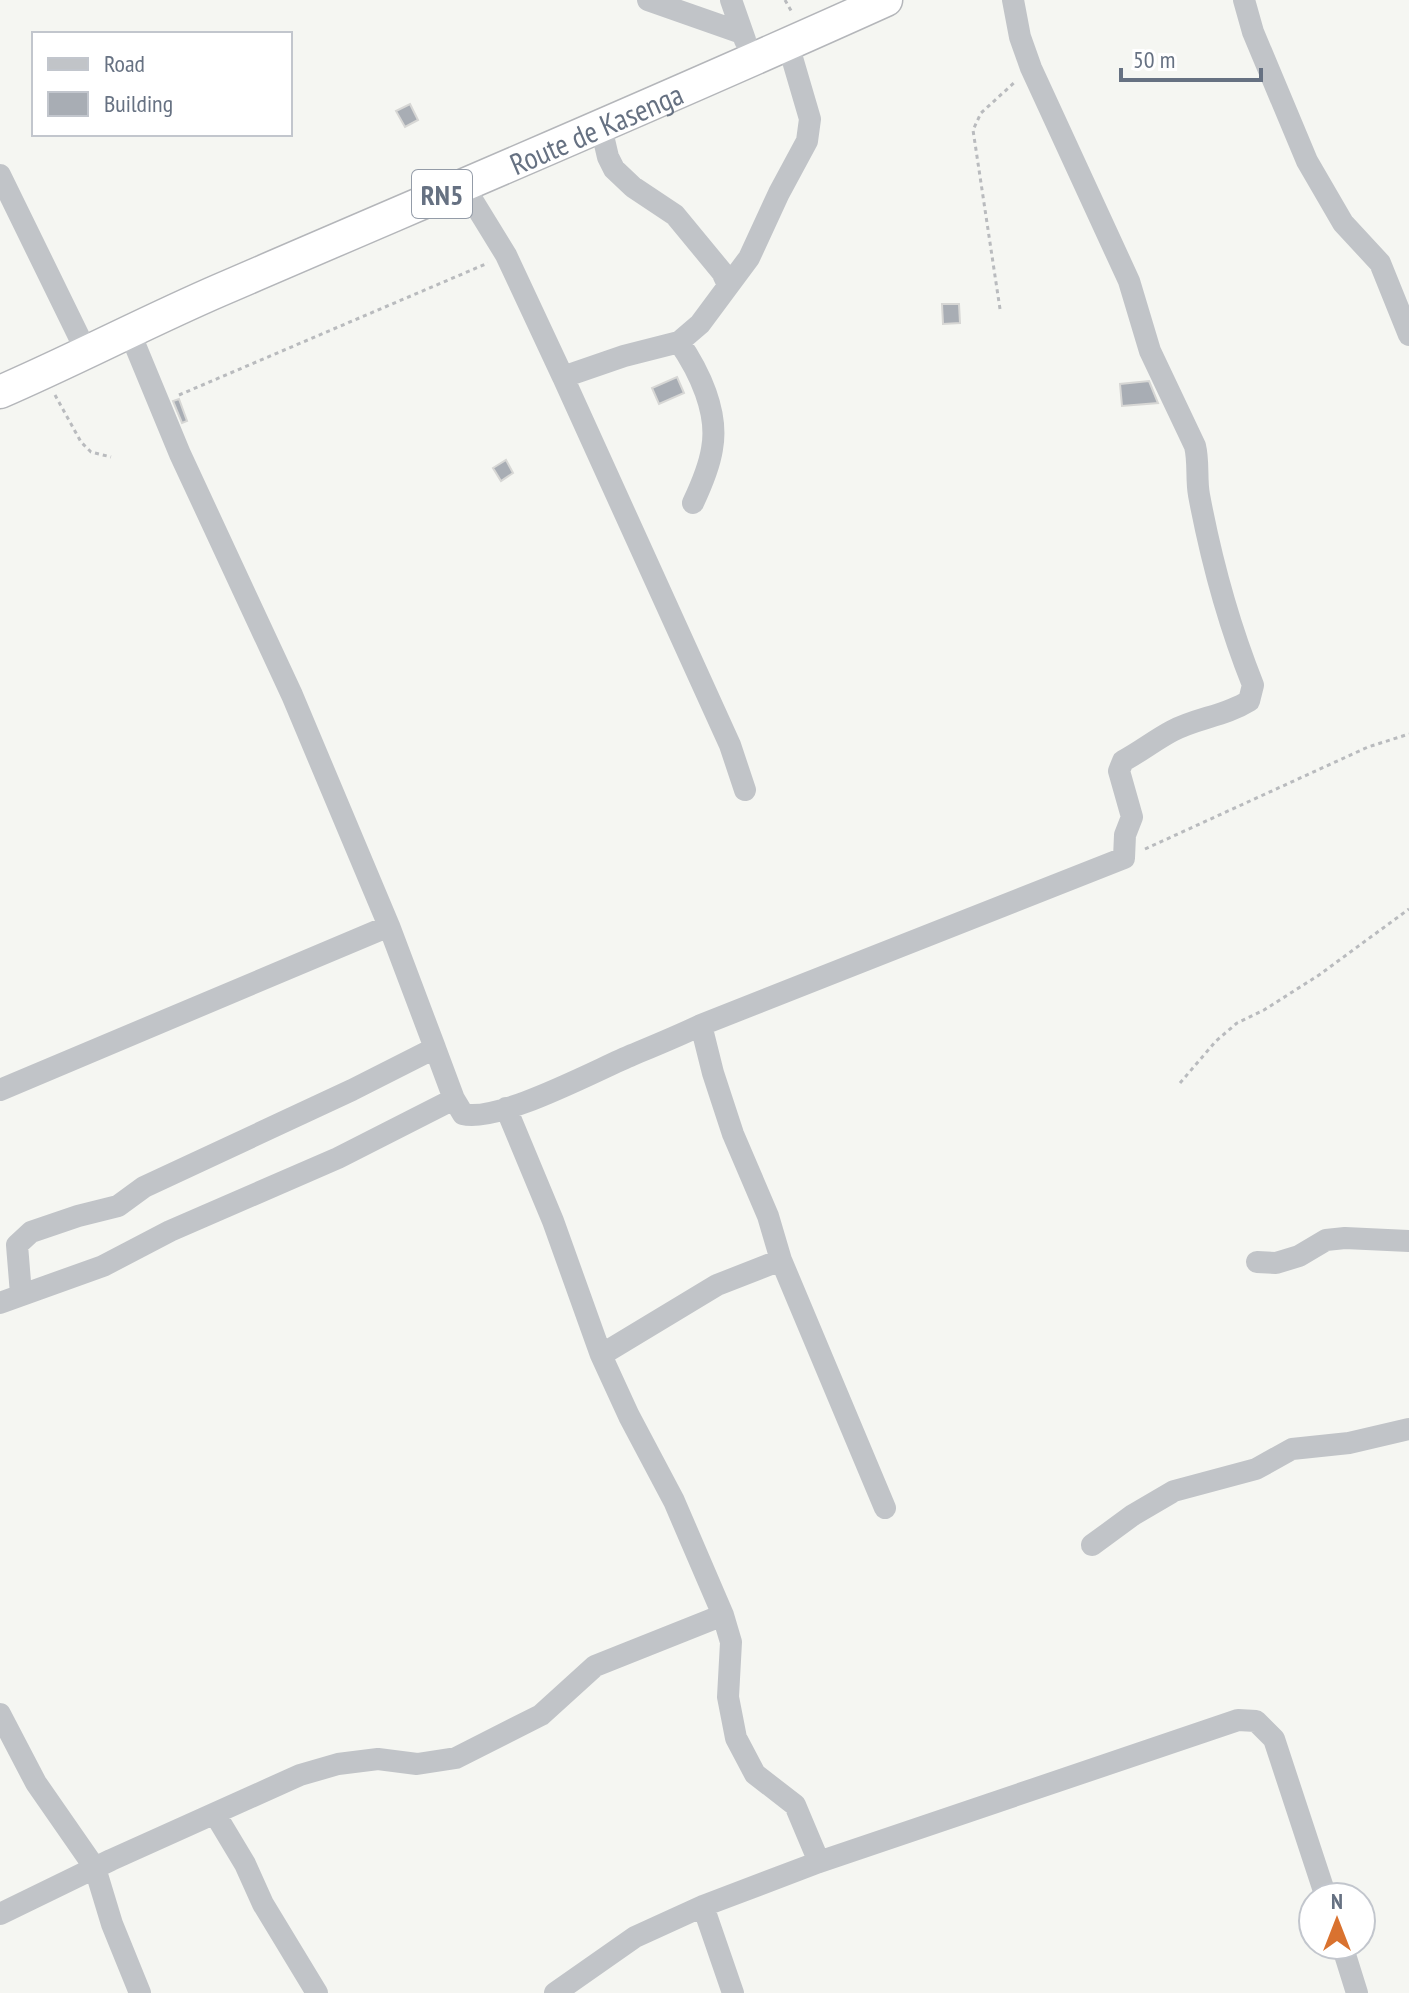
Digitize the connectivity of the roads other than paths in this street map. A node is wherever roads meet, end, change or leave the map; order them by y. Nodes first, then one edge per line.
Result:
1 (648, 0) edge
2 (731, 0) edge
3 (886, 0) edge
4 (1013, 0) edge
5 (1244, 0) edge
6 (788, 44) junction
7 (748, 46) junction
8 (601, 127) junction
9 (0, 175) edge
10 (463, 185) junction
11 (728, 285) junction
12 (130, 333) junction
13 (1409, 335) edge
14 (679, 342) junction
15 (87, 353) junction
16 (563, 377) junction
17 (0, 392) edge
18 (693, 503) dead end
19 (745, 790) dead end
20 (389, 926) junction
21 (701, 1025) junction
22 (435, 1048) junction
23 (0, 1090) edge
24 (454, 1099) junction
25 (506, 1108) junction
26 (1409, 1241) edge
27 (781, 1260) junction
28 (1257, 1262) dead end
29 (10, 1298) edge
30 (601, 1355) junction
31 (1409, 1429) edge
32 (885, 1508) dead end
33 (1092, 1545) dead end
34 (723, 1615) junction
35 (0, 1714) edge
36 (215, 1814) junction
37 (819, 1862) junction
38 (95, 1868) junction
39 (1321, 1881) edge
40 (703, 1906) junction
41 (0, 1914) edge
42 (1347, 1961) edge
43 (140, 1993) edge
44 (317, 1993) edge
45 (555, 1993) edge
46 (733, 1993) edge
47 (1357, 1993) edge

1 - 7 street
2 - 7 street
3 - 6 highway, Route de Kasenga / RN5
4 - 21 street
5 - 13 street
6 - 7 highway, Route de Kasenga / RN5
6 - 11 street
7 - 8 highway, Route de Kasenga / RN5
8 - 10 highway, Route de Kasenga / RN5
8 - 11 street
9 - 15 street
10 - 12 highway, Route de Kasenga / RN5
10 - 16 street
11 - 14 street
12 - 15 highway, Route de Kasenga / RN5
12 - 20 street
14 - 16 street
14 - 18 street
15 - 17 highway, Route de Kasenga / RN5
16 - 19 street
20 - 22 street
20 - 23 street
21 - 25 street
21 - 27 street
22 - 24 street
22 - 29 street
24 - 25 street
24 - 29 street
25 - 30 street
26 - 28 street
27 - 30 street
27 - 32 street
30 - 34 street
31 - 33 street
34 - 36 street
34 - 37 street
35 - 38 street
36 - 38 street
36 - 44 street
37 - 39 street
37 - 40 street
38 - 41 street
38 - 43 street
40 - 45 street
40 - 46 street
42 - 47 street

